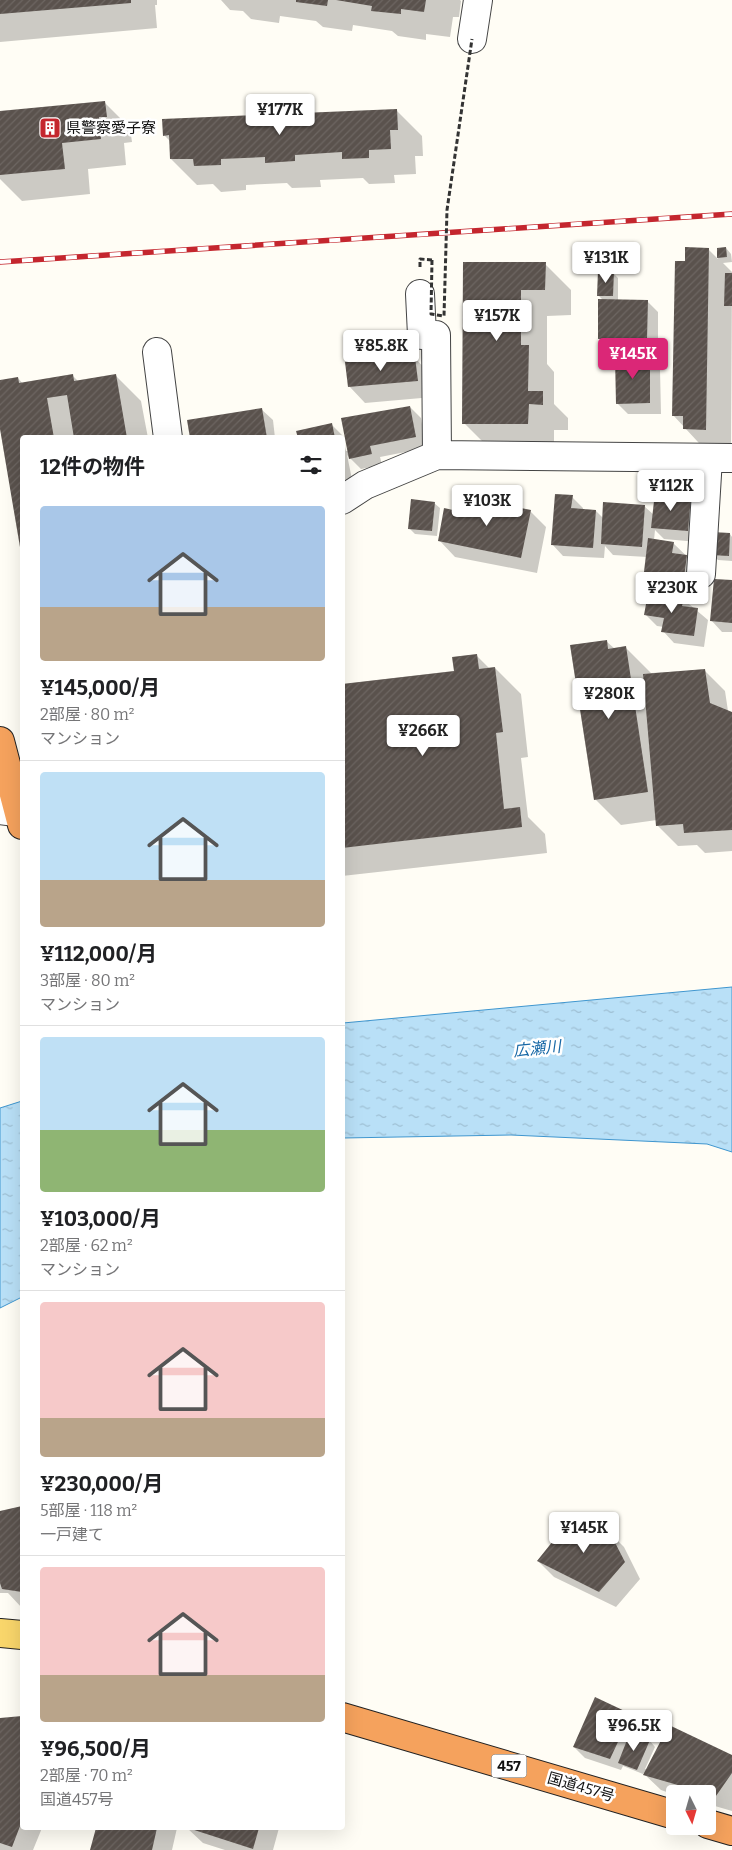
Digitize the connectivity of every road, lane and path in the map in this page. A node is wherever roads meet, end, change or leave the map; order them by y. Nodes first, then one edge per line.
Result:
1 (478, 0) edge
2 (472, 40) joint
3 (432, 260) dead end
4 (420, 294) dead end
5 (157, 352) dead end
6 (168, 435) edge
7 (437, 455) junction
8 (720, 458) edge
9 (345, 498) edge
10 (701, 574) dead end
11 (0, 741) edge
12 (16, 815) edge
13 (0, 1633) edge
14 (20, 1636) edge
15 (345, 1718) edge
16 (666, 1812) edge
17 (716, 1826) edge
18 (732, 1831) edge

1 - 2 street
2 - 3 path, bridge
4 - 7 street
5 - 6 street
7 - 8 street
7 - 9 street
8 - 10 street
11 - 12 highway
13 - 14 main road
15 - 16 highway, 国道457号 / 457
17 - 18 highway

